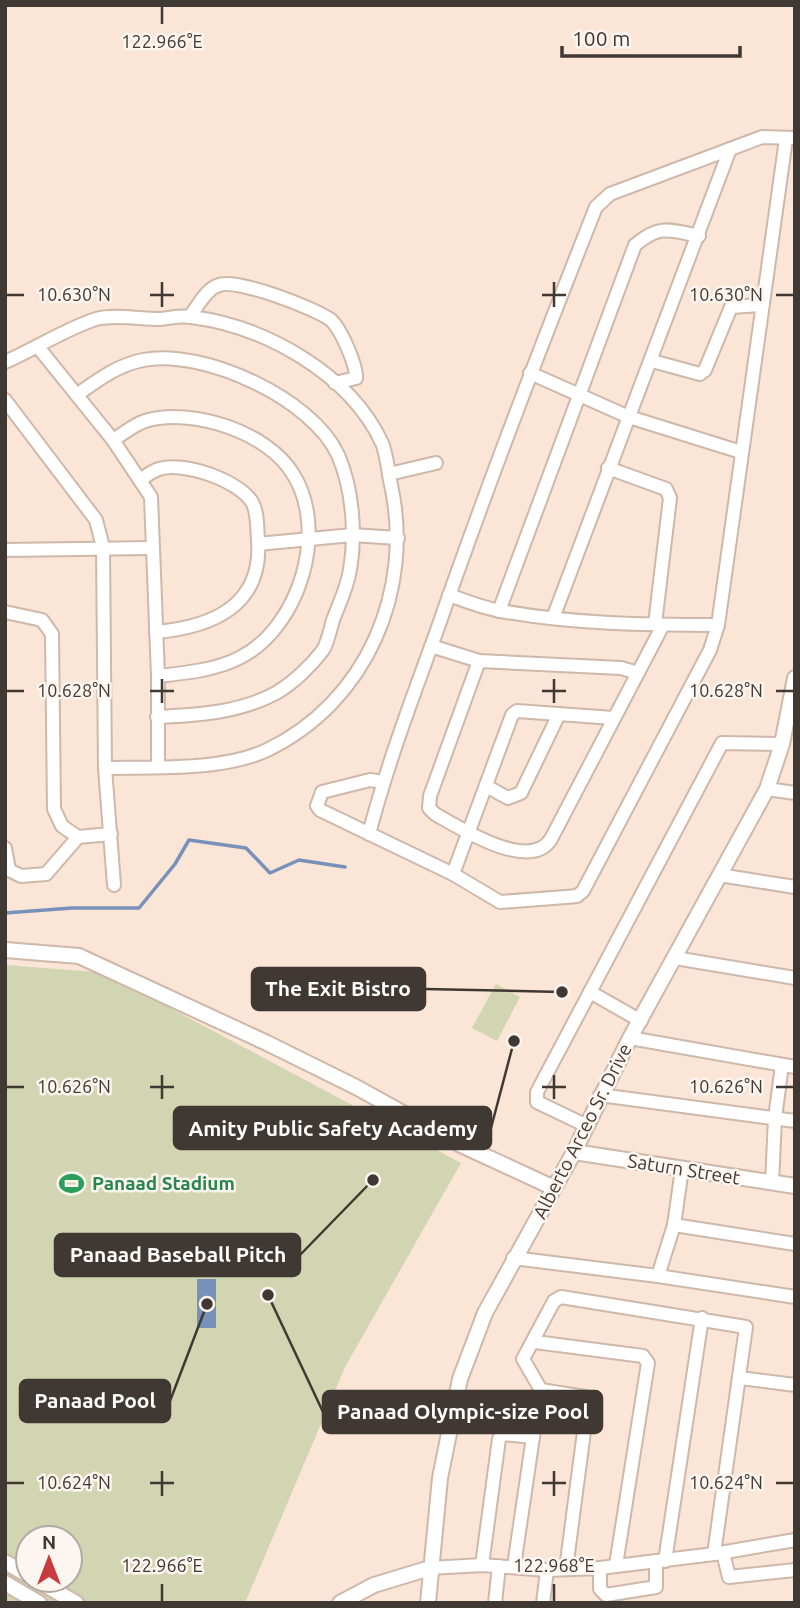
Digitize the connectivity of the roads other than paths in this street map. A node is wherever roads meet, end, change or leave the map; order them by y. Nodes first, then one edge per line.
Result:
1 (788, 141) edge
2 (730, 149) junction
3 (699, 236) junction
4 (761, 305) junction
5 (190, 316) junction
6 (38, 347) junction
7 (652, 361) junction
8 (5, 362) edge
9 (530, 373) junction
10 (335, 383) junction
11 (579, 393) junction
12 (78, 394) junction
13 (5, 400) edge
14 (629, 417) junction
15 (113, 440) junction
16 (741, 452) junction
17 (436, 463) dead end
18 (608, 468) junction
19 (389, 474) junction
20 (140, 480) junction
21 (352, 535) junction
22 (398, 538) junction
23 (307, 540) junction
24 (258, 544) junction
25 (103, 547) junction
26 (152, 548) junction
27 (5, 550) edge
28 (449, 595) junction
29 (499, 611) junction
30 (5, 612) edge
31 (553, 618) junction
32 (659, 625) junction
33 (718, 625) junction
34 (156, 632) junction
35 (431, 646) junction
36 (479, 661) junction
37 (638, 673) junction
38 (158, 676) junction
39 (795, 678) edge
40 (559, 714) junction
41 (158, 717) junction
42 (613, 718) junction
43 (791, 724) edge
44 (782, 744) junction
45 (158, 767) junction
46 (105, 768) junction
47 (383, 782) junction
48 (486, 786) junction
49 (767, 789) junction
50 (795, 793) edge
51 (467, 832) junction
52 (111, 834) junction
53 (369, 834) junction
54 (78, 837) junction
55 (5, 848) edge
56 (453, 874) junction
57 (719, 875) junction
58 (114, 885) dead end
59 (795, 887) edge
60 (5, 950) edge
61 (675, 958) junction
62 (795, 978) edge
63 (590, 992) junction
64 (641, 1021) junction
65 (630, 1038) junction
66 (789, 1066) edge
67 (600, 1095) junction
68 (775, 1118) junction
69 (795, 1121) edge
70 (587, 1126) junction
71 (574, 1153) junction
72 (682, 1169) junction
73 (772, 1183) junction
74 (552, 1186) junction
75 (795, 1186) edge
76 (674, 1225) junction
77 (795, 1244) edge
78 (513, 1258) junction
79 (658, 1276) junction
80 (795, 1297) edge
81 (702, 1318) junction
82 (535, 1342) junction
83 (740, 1378) junction
84 (795, 1385) edge
85 (541, 1390) junction
86 (533, 1437) junction
87 (795, 1539) edge
88 (718, 1554) junction
89 (660, 1561) junction
90 (482, 1565) junction
91 (616, 1565) junction
92 (499, 1566) junction
93 (514, 1566) junction
94 (430, 1568) junction
95 (600, 1568) junction
96 (566, 1569) junction
97 (547, 1570) junction
98 (795, 1570) edge
99 (5, 1583) edge
100 (61, 1594) edge
101 (39, 1603) edge
102 (76, 1603) edge
103 (340, 1603) edge
104 (428, 1603) edge
105 (495, 1603) edge
106 (543, 1603) edge

1 - 2 street
1 - 4 street
2 - 3 street
2 - 9 street
3 - 7 street
3 - 11 street
4 - 7 street
4 - 16 street
5 - 6 street
5 - 10 street
5 - 10 street
6 - 8 street
6 - 12 street
7 - 14 street
9 - 11 street
9 - 28 street
10 - 19 street
11 - 14 street
11 - 29 street
12 - 15 street
12 - 21 street
13 - 25 street
14 - 16 street
14 - 18 street
15 - 20 street
15 - 23 street
16 - 33 street
17 - 19 street
18 - 31 street
18 - 32 street
19 - 22 street
20 - 24 street
20 - 26 street
21 - 22 street
21 - 23 street
21 - 41 street
22 - 45 street
23 - 24 street
23 - 38 street
24 - 34 street
25 - 26 street
25 - 27 street
25 - 46 street
26 - 34 street
28 - 29 street
28 - 35 street
29 - 31 street
30 - 54 street
31 - 32 street
32 - 33 street
32 - 37 street
33 - 56 street
34 - 38 street
35 - 36 street
35 - 47 street
36 - 37 street
36 - 51 street
37 - 42 street
38 - 41 street
39 - 43 street, Alberto Arceo Sr. Drive
40 - 42 street
40 - 48 street
40 - 48 street
41 - 45 street
42 - 51 street
43 - 44 street, Alberto Arceo Sr. Drive
44 - 49 street, Alberto Arceo Sr. Drive
44 - 63 street
45 - 46 street
46 - 52 street
47 - 53 street
47 - 53 street
48 - 51 street
49 - 50 street
49 - 57 street, Alberto Arceo Sr. Drive
51 - 56 street
52 - 54 street
52 - 58 street
53 - 56 street
54 - 55 street
57 - 59 street
57 - 61 street, Alberto Arceo Sr. Drive
60 - 74 street
61 - 62 street
61 - 64 street, Alberto Arceo Sr. Drive
63 - 64 street
63 - 70 street
64 - 65 street, Alberto Arceo Sr. Drive
65 - 66 street
65 - 67 street, Alberto Arceo Sr. Drive
66 - 68 street
67 - 68 street
67 - 70 street, Alberto Arceo Sr. Drive
68 - 69 street
68 - 73 street
70 - 71 street, Alberto Arceo Sr. Drive
71 - 72 street, Saturn Street
71 - 74 street, Alberto Arceo Sr. Drive
72 - 73 street, Saturn Street
72 - 76 street
73 - 75 street, Saturn Street
74 - 78 street, Alberto Arceo Sr. Drive
76 - 77 street
76 - 79 street
78 - 79 street
78 - 94 street, Alberto Arceo Sr. Drive
79 - 80 street
81 - 82 street
81 - 83 street
81 - 89 street
82 - 85 street
82 - 91 street
83 - 84 street
83 - 88 street
85 - 86 street
85 - 96 street
86 - 90 street
86 - 93 street
87 - 88 street
88 - 89 street
88 - 98 street
89 - 91 street
89 - 95 street
90 - 92 street
90 - 94 street
91 - 95 street
92 - 93 street
92 - 105 street
93 - 97 street
94 - 103 street
94 - 104 street, Alberto Arceo Sr. Drive
95 - 96 street
96 - 97 street
97 - 106 street
99 - 101 street
100 - 102 street

